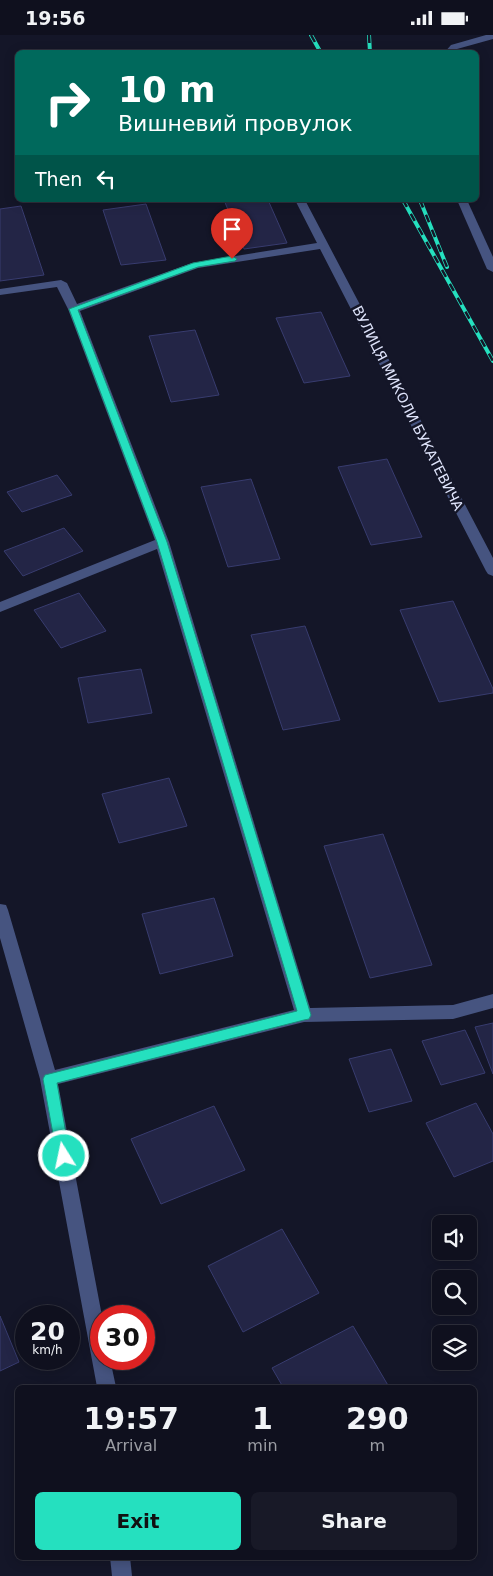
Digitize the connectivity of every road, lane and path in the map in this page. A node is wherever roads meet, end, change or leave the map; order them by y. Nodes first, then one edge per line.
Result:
1 (493, 35) edge
2 (451, 49) edge
3 (301, 202) edge
4 (463, 202) edge
5 (324, 245) junction
6 (493, 269) edge
7 (0, 293) edge
8 (74, 309) junction
9 (162, 542) junction
10 (493, 571) edge
11 (0, 607) edge
12 (0, 910) edge
13 (493, 1001) edge
14 (304, 1015) junction
15 (49, 1079) junction
16 (106, 1385) edge
17 (120, 1560) edge
18 (122, 1576) edge

1 - 2 street
3 - 5 street, ВУЛИЦЯ МИКОЛИ БУКАТЕВИЧА
4 - 6 street
5 - 8 street
5 - 10 street, ВУЛИЦЯ МИКОЛИ БУКАТЕВИЧА
7 - 8 street
8 - 9 street
9 - 11 street
9 - 14 street
12 - 15 street
13 - 14 street
14 - 15 street
15 - 16 street
17 - 18 street

